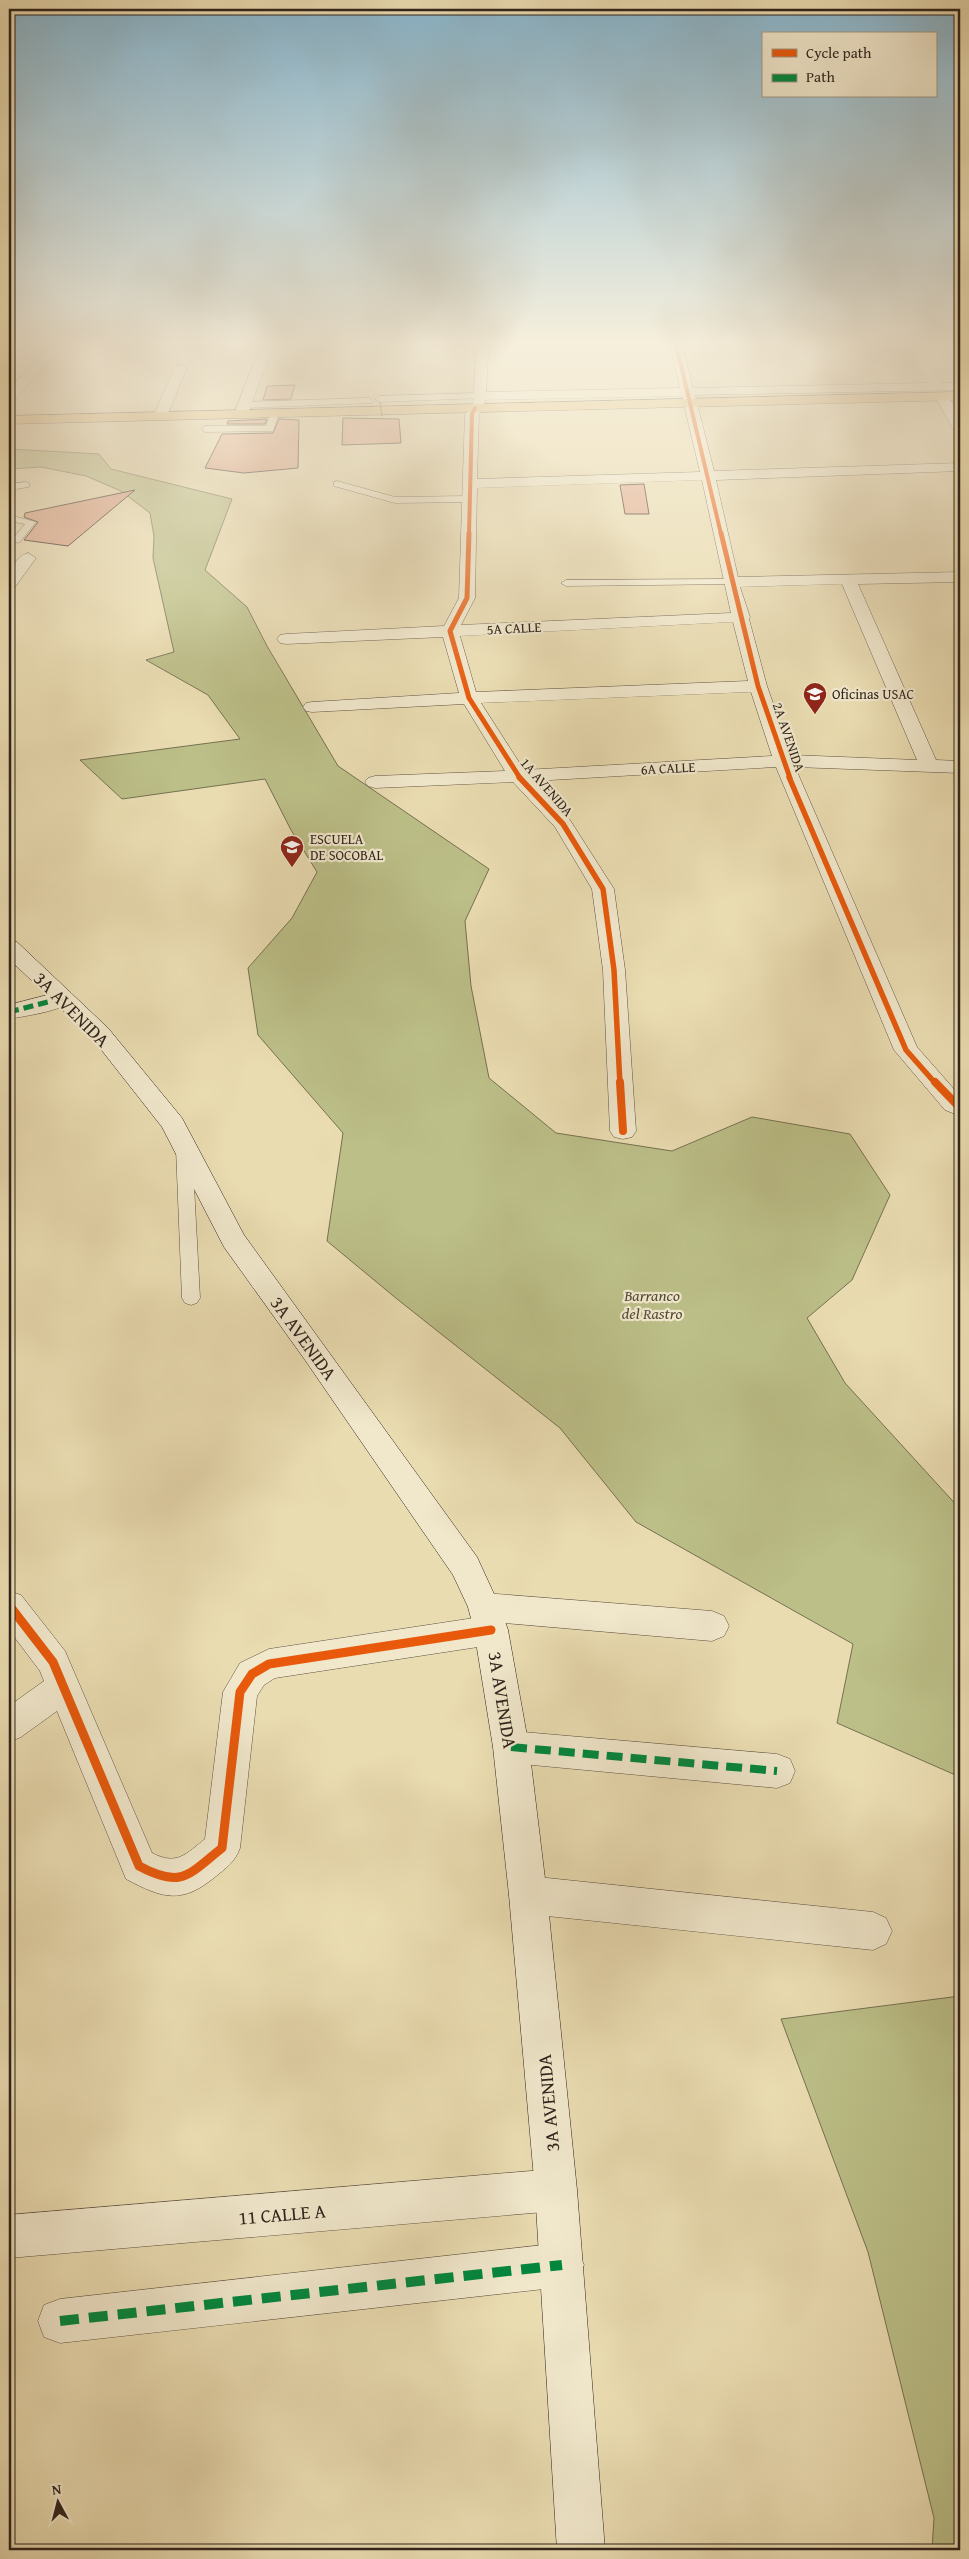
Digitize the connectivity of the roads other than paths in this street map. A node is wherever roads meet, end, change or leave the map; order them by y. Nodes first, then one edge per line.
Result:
1 (470, 459) edge
2 (704, 459) edge
3 (960, 467) edge
4 (708, 475) junction
5 (337, 484) dead end
6 (26, 486) dead end
7 (9, 487) edge
8 (469, 491) junction
9 (9, 518) edge
10 (16, 541) dead end
11 (28, 558) dead end
12 (960, 577) edge
13 (849, 581) junction
14 (731, 582) junction
15 (566, 583) dead end
16 (9, 584) edge
17 (742, 617) junction
18 (450, 631) junction
19 (286, 639) dead end
20 (758, 686) junction
21 (469, 698) junction
22 (312, 707) dead end
23 (785, 761) junction
24 (929, 766) junction
25 (960, 770) edge
26 (518, 776) junction
27 (375, 782) dead end
28 (9, 947) edge
29 (63, 998) junction
30 (9, 1012) edge
31 (960, 1108) edge
32 (623, 1131) dead end
33 (184, 1145) junction
34 (191, 1298) dead end
35 (9, 1604) edge
36 (488, 1618) junction
37 (712, 1626) dead end
38 (64, 1686) junction
39 (9, 1726) edge
40 (511, 1747) junction
41 (777, 1771) dead end
42 (528, 1895) junction
43 (873, 1931) dead end
44 (556, 2190) junction
45 (9, 2237) edge
46 (562, 2265) junction
47 (60, 2321) dead end
48 (581, 2550) edge

1 - 8 street
2 - 4 street, 2A AVENIDA
3 - 4 street
4 - 8 street
4 - 14 street, 2A AVENIDA
5 - 8 lane
6 - 7 lane
8 - 18 street
9 - 10 lane
11 - 16 street
12 - 13 street
13 - 14 street
13 - 24 street
14 - 15 lane
14 - 17 street, 2A AVENIDA
17 - 18 street, 5A CALLE
17 - 20 street, 2A AVENIDA
18 - 19 street, 5A CALLE
18 - 21 street, 1A AVENIDA
20 - 21 street
20 - 23 street, 2A AVENIDA
21 - 22 street
21 - 26 street, 1A AVENIDA
23 - 24 street, 6A CALLE
23 - 26 street, 6A CALLE
23 - 31 street, 2A AVENIDA
24 - 25 street, 6A CALLE
26 - 27 street, 6A CALLE
26 - 32 street, 1A AVENIDA
28 - 29 street, 3A AVENIDA
29 - 30 street
29 - 33 street, 3A AVENIDA
33 - 34 lane
33 - 36 street, 3A AVENIDA
35 - 38 street
36 - 37 street
36 - 38 street
36 - 40 street, 3A AVENIDA
38 - 39 street
40 - 41 street
40 - 42 street, 3A AVENIDA
42 - 43 street
42 - 44 street, 3A AVENIDA
44 - 45 street, 11 CALLE A
44 - 46 street, 3A AVENIDA
46 - 47 street
46 - 48 street, 3A AVENIDA

